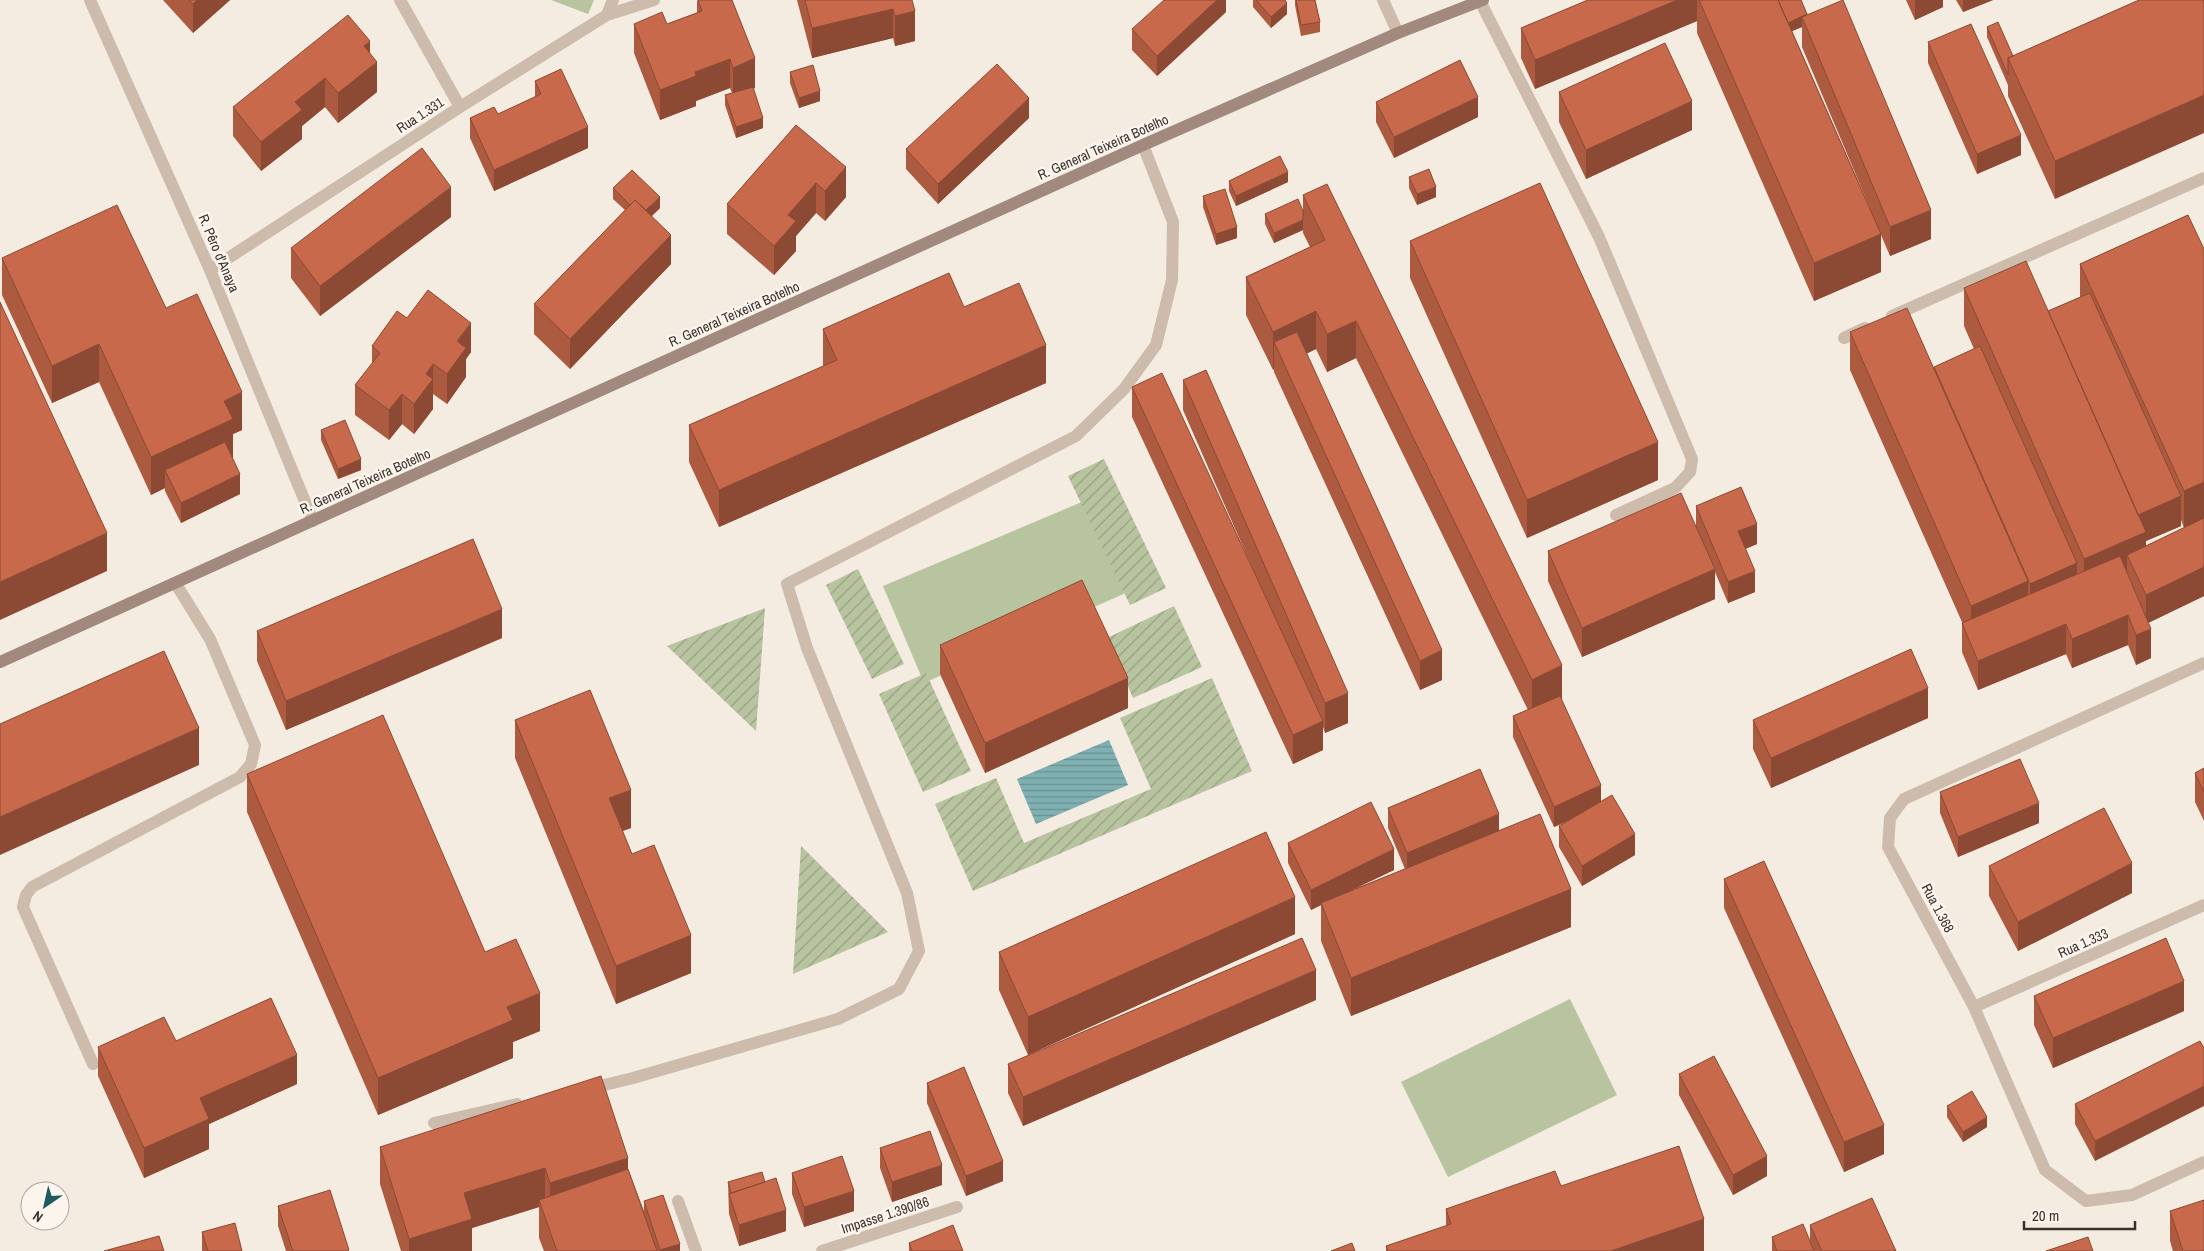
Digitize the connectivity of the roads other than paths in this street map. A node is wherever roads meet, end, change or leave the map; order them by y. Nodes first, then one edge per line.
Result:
1 (90, 0) edge
2 (400, 0) edge
3 (613, 0) edge
4 (654, 0) edge
5 (1383, 0) edge
6 (1481, 1) edge
7 (607, 15) junction
8 (1398, 33) junction
9 (460, 107) junction
10 (1143, 145) junction
11 (2204, 178) edge
12 (210, 270) junction
13 (1844, 338) dead end
14 (1616, 515) dead end
15 (313, 521) junction
16 (176, 584) junction
17 (0, 662) edge
18 (2204, 663) edge
19 (2204, 906) edge
20 (1974, 1007) junction
21 (93, 1064) dead end
22 (576, 1091) edge
23 (529, 1102) edge
24 (434, 1123) dead end
25 (2204, 1162) edge
26 (678, 1201) dead end
27 (957, 1206) dead end
28 (696, 1251) edge
29 (822, 1251) edge

1 - 12 street, R. Pêro d'Anaya
2 - 9 street
3 - 7 street
4 - 7 street, Rua 1.331
5 - 8 street
6 - 8 street, R. General Teixeira Botelho
6 - 14 street
7 - 9 street, Rua 1.331
8 - 10 street, R. General Teixeira Botelho
9 - 12 street, Rua 1.331
10 - 15 street, R. General Teixeira Botelho
10 - 22 street
11 - 13 street
12 - 15 street, R. Pêro d'Anaya
15 - 16 street, R. General Teixeira Botelho
16 - 17 street, R. General Teixeira Botelho
16 - 21 street
18 - 20 street, Rua 1.368
19 - 20 street, Rua 1.333
20 - 25 street, Rua 1.368
23 - 24 street
26 - 28 street
27 - 29 street, Impasse 1.390/86

